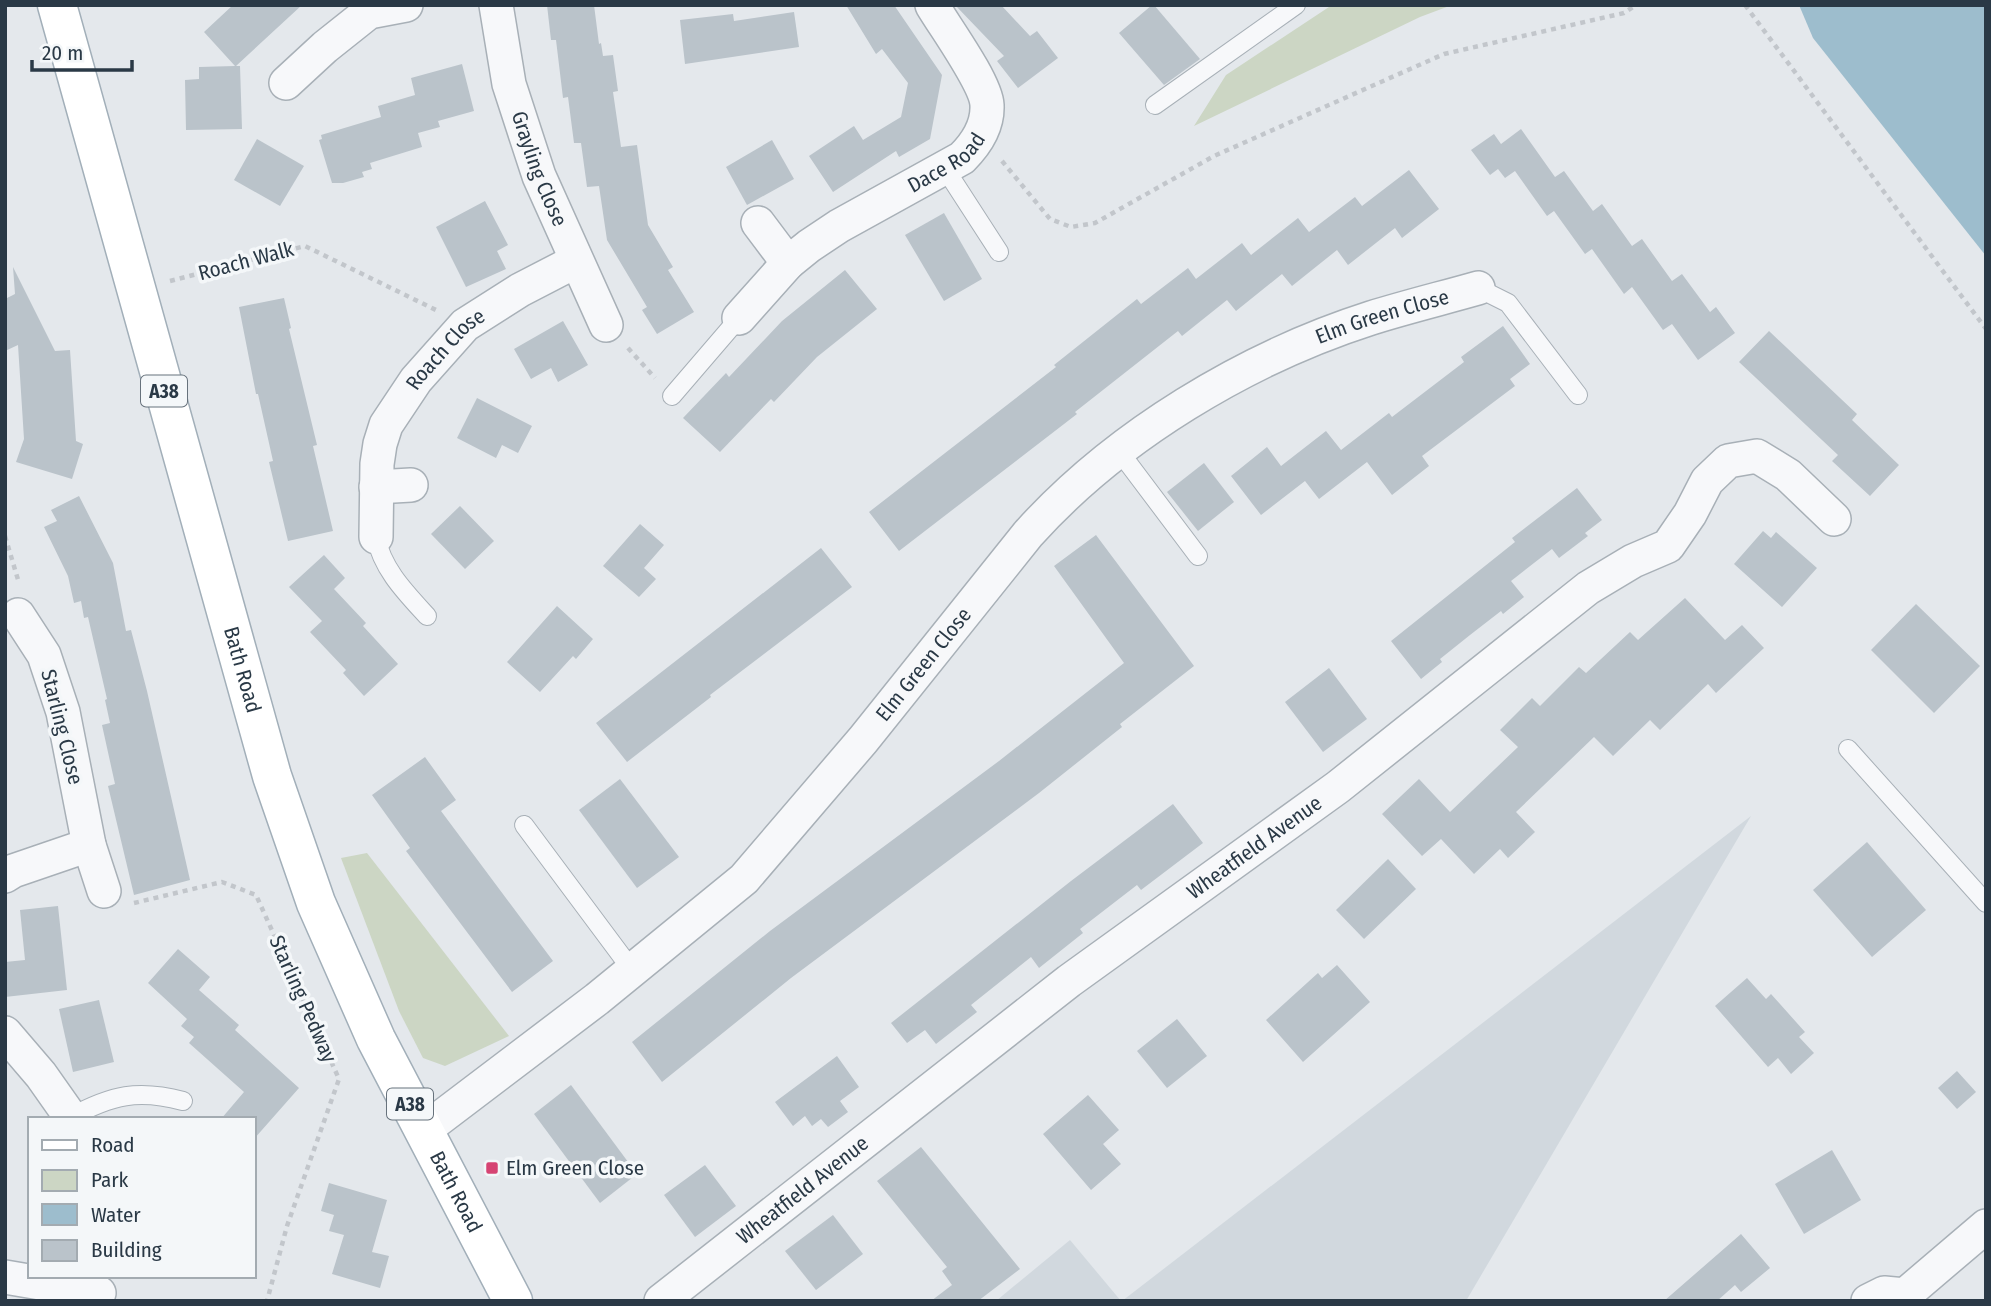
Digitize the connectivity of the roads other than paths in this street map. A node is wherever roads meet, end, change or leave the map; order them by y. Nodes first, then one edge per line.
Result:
1 (57, 5) edge
2 (406, 5) edge
3 (496, 5) edge
4 (932, 5) edge
5 (1296, 5) edge
6 (286, 83) dead end
7 (1155, 105) dead end
8 (944, 167) junction
9 (758, 223) dead end
10 (999, 252) dead end
11 (576, 261) junction
12 (788, 263) junction
13 (1478, 288) joint
14 (739, 318) joint
15 (606, 325) road end
16 (1578, 395) dead end
17 (672, 396) road end
18 (1119, 451) junction
19 (411, 485) dead end
20 (376, 487) junction
21 (1834, 519) dead end
22 (376, 537) joint
23 (1198, 556) dead end
24 (18, 615) road end
25 (427, 616) dead end
26 (1848, 749) dead end
27 (524, 825) dead end
28 (89, 845) junction
29 (5, 876) edge
30 (104, 891) road end
31 (1986, 903) edge
32 (632, 970) junction
33 (5, 1033) edge
34 (183, 1101) dead end
35 (70, 1117) edge
36 (73, 1117) edge
37 (423, 1131) junction
38 (1986, 1226) edge
39 (5, 1277) edge
40 (99, 1290) edge
41 (1906, 1298) edge
42 (513, 1301) edge
43 (662, 1301) edge
44 (1868, 1301) edge

1 - 37 main road, Bath Road / A38
2 - 6 street
3 - 11 street, Grayling Close
4 - 8 street, Dace Road
5 - 7 lane
8 - 10 lane
8 - 12 street, Dace Road
9 - 12 street
11 - 15 street, Grayling Close
11 - 20 street, Roach Close
12 - 14 street, Dace Road
13 - 16 lane
13 - 18 street, Elm Green Close
14 - 17 lane
18 - 23 lane
18 - 32 street, Elm Green Close
19 - 20 street
20 - 22 street, Roach Close
21 - 43 street, Wheatfield Avenue
22 - 25 lane
24 - 28 street, Starling Close
26 - 31 lane
27 - 32 lane
28 - 29 street
28 - 30 street, Starling Close
32 - 37 street, Elm Green Close
33 - 35 street
34 - 36 lane
37 - 42 main road, Bath Road / A38
38 - 41 street
39 - 40 street
41 - 44 street

